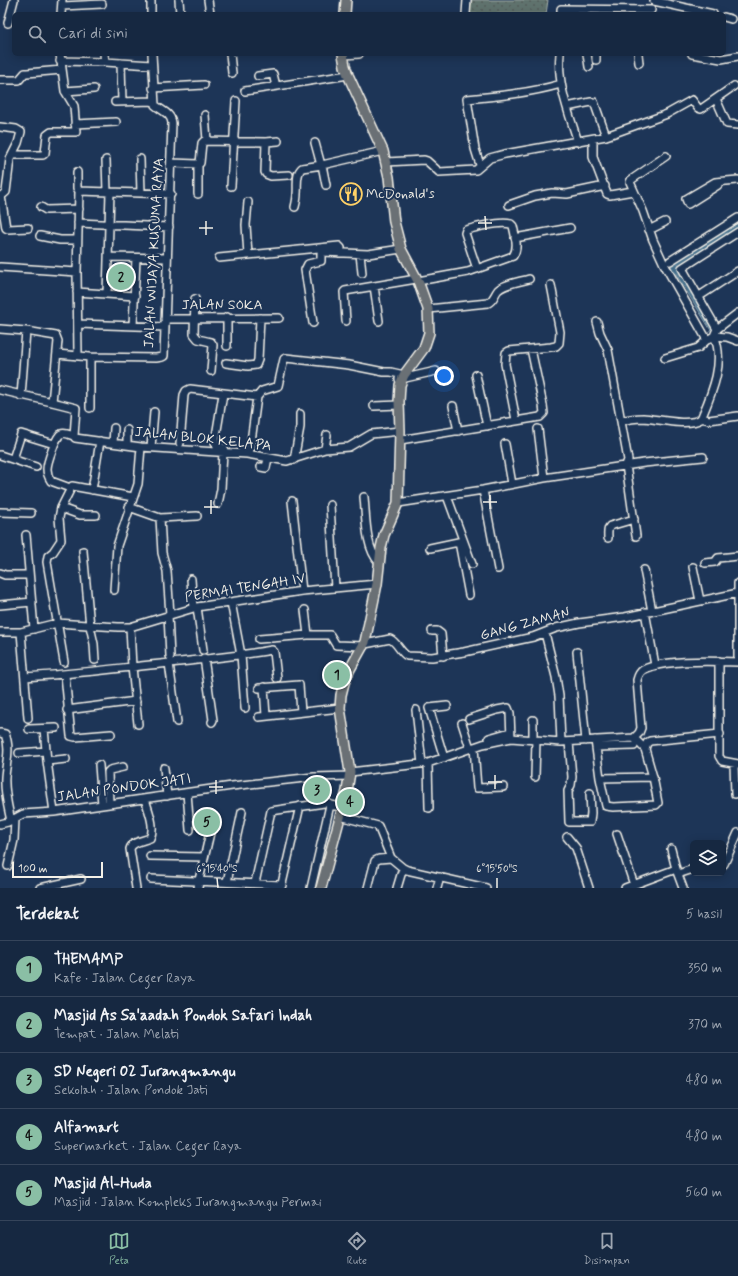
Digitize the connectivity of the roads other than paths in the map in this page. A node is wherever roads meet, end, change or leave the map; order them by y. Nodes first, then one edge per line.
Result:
1 (14, 0) edge
2 (179, 0) edge
3 (208, 0) edge
4 (346, 0) edge
5 (350, 0) edge
6 (467, 0) edge
7 (151, 1) edge
8 (654, 1) edge
9 (102, 4) dead end
10 (62, 7) edge
11 (151, 12) edge
12 (180, 12) edge
13 (210, 12) edge
14 (344, 12) edge
15 (466, 12) edge
16 (561, 12) edge
17 (651, 12) edge
18 (704, 12) edge
19 (8, 23) dead end
20 (104, 56) edge
21 (152, 56) edge
22 (230, 56) edge
23 (343, 56) edge
24 (560, 56) edge
25 (587, 56) edge
26 (638, 56) edge
27 (704, 56) edge
28 (738, 56) edge
29 (60, 58) edge
30 (105, 62) junction
31 (121, 63) junction
32 (639, 63) dead end
33 (152, 65) junction
34 (588, 67) dead end
35 (62, 70) junction
36 (232, 73) dead end
37 (348, 75) junction
38 (258, 76) dead end
39 (0, 80) edge
40 (561, 84) junction
41 (204, 85) dead end
42 (276, 86) junction
43 (734, 86) dead end
44 (153, 88) junction
45 (94, 89) dead end
46 (245, 91) dead end
47 (65, 92) junction
48 (716, 99) junction
49 (154, 101) junction
50 (236, 101) dead end
51 (567, 107) junction
52 (205, 115) dead end
53 (116, 122) dead end
54 (75, 124) junction
55 (738, 125) edge
56 (0, 127) edge
57 (606, 136) junction
58 (593, 139) junction
59 (207, 140) junction
60 (233, 141) junction
61 (278, 141) dead end
62 (266, 142) junction
63 (315, 142) dead end
64 (578, 142) junction
65 (383, 151) junction
66 (13, 154) junction
67 (666, 156) dead end
68 (140, 159) dead end
69 (106, 160) dead end
70 (172, 162) junction
71 (386, 162) junction
72 (198, 164) junction
73 (322, 165) junction
74 (480, 165) junction
75 (77, 172) dead end
76 (289, 175) dead end
77 (738, 180) edge
78 (718, 182) dead end
79 (326, 185) dead end
80 (231, 186) dead end
81 (605, 186) junction
82 (79, 191) junction
83 (633, 191) junction
84 (109, 192) junction
85 (141, 193) junction
86 (171, 194) junction
87 (198, 194) dead end
88 (1, 196) edge
89 (248, 202) dead end
90 (509, 204) dead end
91 (41, 207) dead end
92 (295, 207) dead end
93 (79, 209) junction
94 (738, 218) edge
95 (665, 222) dead end
96 (78, 223) junction
97 (110, 225) junction
98 (169, 227) junction
99 (28, 228) dead end
100 (570, 228) dead end
101 (649, 230) junction
102 (738, 232) edge
103 (40, 236) dead end
104 (515, 238) junction
105 (77, 240) junction
106 (401, 249) junction
107 (339, 253) junction
108 (360, 254) junction
109 (248, 255) junction
110 (109, 257) junction
111 (136, 258) junction
112 (167, 258) junction
113 (219, 258) dead end
114 (670, 261) dead end
115 (0, 267) edge
116 (477, 269) junction
117 (738, 271) edge
118 (77, 272) junction
119 (362, 273) dead end
120 (529, 279) dead end
121 (417, 280) junction
122 (551, 285) dead end
123 (374, 286) junction
124 (77, 292) junction
125 (107, 294) junction
126 (135, 296) junction
127 (698, 297) junction
128 (195, 299) dead end
129 (428, 309) junction
130 (738, 313) edge
131 (227, 317) junction
132 (194, 318) junction
133 (260, 318) junction
134 (279, 318) dead end
135 (165, 319) junction
136 (346, 321) dead end
137 (379, 321) dead end
138 (597, 322) dead end
139 (313, 323) dead end
140 (78, 324) junction
141 (133, 326) junction
142 (165, 327) junction
143 (0, 329) edge
144 (717, 329) junction
145 (26, 331) junction
146 (711, 338) junction
147 (738, 341) edge
148 (227, 346) dead end
149 (531, 349) junction
150 (57, 354) junction
151 (78, 355) junction
152 (90, 356) junction
153 (665, 358) dead end
154 (226, 363) dead end
155 (211, 371) dead end
156 (436, 371) dead end
157 (476, 375) dead end
158 (404, 378) junction
159 (0, 390) edge
160 (223, 394) junction
161 (21, 396) junction
162 (257, 397) junction
163 (52, 402) junction
164 (399, 405) junction
165 (374, 406) dead end
166 (453, 406) dead end
167 (90, 408) dead end
168 (154, 412) dead end
169 (300, 414) dead end
170 (738, 416) edge
171 (701, 418) junction
172 (516, 420) junction
173 (621, 421) junction
174 (487, 426) junction
175 (114, 428) dead end
176 (538, 429) dead end
177 (127, 430) dead end
178 (458, 431) junction
179 (327, 435) dead end
180 (74, 436) junction
181 (400, 436) junction
182 (100, 441) junction
183 (113, 443) junction
184 (180, 443) dead end
185 (54, 444) junction
186 (127, 444) junction
187 (505, 444) dead end
188 (141, 446) junction
189 (151, 448) junction
190 (325, 449) junction
191 (223, 452) junction
192 (0, 455) edge
193 (703, 457) dead end
194 (268, 458) junction
195 (13, 459) junction
196 (294, 460) junction
197 (626, 465) junction
198 (36, 467) dead end
199 (261, 467) dead end
200 (544, 478) junction
201 (512, 484) junction
202 (70, 488) junction
203 (92, 490) junction
204 (483, 490) junction
205 (447, 496) junction
206 (133, 497) junction
207 (364, 497) dead end
208 (292, 501) dead end
209 (398, 503) junction
210 (218, 504) dead end
211 (330, 505) dead end
212 (129, 506) junction
213 (61, 508) junction
214 (0, 512) edge
215 (31, 514) dead end
216 (96, 516) dead end
217 (197, 516) dead end
218 (160, 518) junction
219 (634, 519) junction
220 (26, 535) dead end
221 (636, 536) dead end
222 (608, 538) dead end
223 (461, 542) junction
224 (430, 548) dead end
225 (83, 551) dead end
226 (738, 556) edge
227 (379, 562) junction
228 (705, 563) dead end
229 (472, 564) dead end
230 (693, 567) dead end
231 (498, 569) dead end
232 (644, 570) dead end
233 (0, 573) edge
234 (29, 575) junction
235 (191, 579) dead end
236 (738, 583) edge
237 (377, 584) junction
238 (336, 588) junction
239 (114, 590) dead end
240 (302, 591) junction
241 (738, 593) edge
242 (469, 594) dead end
243 (700, 601) junction
244 (32, 602) junction
245 (231, 602) junction
246 (0, 606) edge
247 (195, 607) junction
248 (305, 610) dead end
249 (649, 612) junction
250 (169, 615) junction
251 (57, 623) junction
252 (90, 626) junction
253 (130, 626) junction
254 (34, 629) junction
255 (432, 631) dead end
256 (0, 632) edge
257 (21, 632) junction
258 (545, 633) junction
259 (308, 635) junction
260 (259, 639) dead end
261 (365, 642) junction
262 (203, 650) dead end
263 (240, 651) junction
264 (577, 652) dead end
265 (170, 656) dead end
266 (443, 656) junction
267 (204, 658) junction
268 (95, 660) dead end
269 (719, 661) junction
270 (64, 662) dead end
271 (738, 662) edge
272 (169, 663) junction
273 (655, 665) junction
274 (132, 667) junction
275 (66, 675) junction
276 (25, 677) junction
277 (277, 678) dead end
278 (136, 701) junction
279 (447, 706) dead end
280 (244, 708) dead end
281 (340, 708) junction
282 (68, 710) junction
283 (416, 710) dead end
284 (301, 712) junction
285 (28, 718) dead end
286 (469, 719) dead end
287 (533, 720) dead end
288 (177, 722) dead end
289 (212, 722) dead end
290 (462, 723) dead end
291 (138, 724) dead end
292 (56, 728) dead end
293 (29, 729) dead end
294 (44, 729) junction
295 (0, 733) edge
296 (111, 734) dead end
297 (510, 734) junction
298 (720, 734) junction
299 (634, 738) junction
300 (535, 740) junction
301 (586, 741) junction
302 (561, 742) junction
303 (569, 742) junction
304 (596, 744) junction
305 (473, 746) junction
306 (634, 746) dead end
307 (645, 749) junction
308 (46, 751) junction
309 (19, 753) dead end
310 (444, 758) junction
311 (66, 759) dead end
312 (47, 761) junction
313 (425, 763) junction
314 (736, 764) edge
315 (99, 765) dead end
316 (123, 767) dead end
317 (164, 768) dead end
318 (350, 774) junction
319 (535, 777) dead end
320 (653, 777) junction
321 (600, 778) junction
322 (503, 786) dead end
323 (187, 793) junction
324 (590, 793) dead end
325 (734, 794) dead end
326 (167, 796) junction
327 (145, 799) junction
328 (106, 804) junction
329 (330, 805) junction
330 (300, 806) junction
331 (342, 806) junction
332 (429, 808) dead end
333 (54, 812) junction
334 (242, 812) dead end
335 (340, 816) junction
336 (13, 820) junction
337 (213, 820) dead end
338 (0, 824) edge
339 (190, 830) dead end
340 (738, 833) edge
341 (617, 834) dead end
342 (567, 837) dead end
343 (671, 849) dead end
344 (150, 856) dead end
345 (204, 857) junction
346 (391, 858) junction
347 (726, 860) edge
348 (8, 866) dead end
349 (403, 868) junction
350 (690, 870) edge
351 (677, 872) junction
352 (440, 877) junction
353 (81, 879) dead end
354 (151, 879) dead end
355 (227, 882) junction
356 (255, 883) junction
357 (199, 884) edge
358 (634, 885) junction
359 (282, 886) edge
360 (40, 888) edge
361 (136, 888) edge
362 (311, 888) edge
363 (321, 888) edge
364 (368, 888) edge
365 (397, 888) edge
366 (437, 888) edge
367 (486, 888) edge
368 (589, 888) edge
369 (626, 888) edge
370 (683, 888) edge

1 - 19 street
2 - 12 street
3 - 13 street
4 - 5 street
4 - 14 main road
6 - 15 street
7 - 11 street
8 - 17 street
8 - 18 street
9 - 10 street
16 - 17 street
20 - 30 street
21 - 33 street
22 - 36 street
23 - 37 main road
24 - 40 street
25 - 34 street
26 - 32 street
27 - 28 street
29 - 30 street
29 - 35 street
30 - 31 street
31 - 33 street
31 - 49 street
33 - 44 street
35 - 39 street
35 - 47 street
37 - 42 street
37 - 65 main road
38 - 42 street
40 - 51 street
40 - 74 street
41 - 44 street
42 - 46 street
43 - 48 street
44 - 49 street
45 - 47 street
47 - 54 street
48 - 55 street
48 - 57 street
49 - 70 street, JALAN WIJAYA KUSUMA RAYA
50 - 60 street
51 - 57 street
51 - 64 street
52 - 59 street
53 - 54 street
54 - 66 street
56 - 66 street
57 - 58 street
58 - 64 street
58 - 81 street
59 - 60 street
59 - 72 street
60 - 62 street
60 - 80 street
61 - 62 street
62 - 76 street
63 - 73 street
64 - 74 street
65 - 71 main road
65 - 73 street
66 - 88 street
67 - 83 street
68 - 85 street
69 - 84 street
70 - 72 street
70 - 86 street, JALAN WIJAYA KUSUMA RAYA
71 - 74 street
71 - 106 main road
72 - 87 street
73 - 79 street
73 - 92 street
75 - 82 street
77 - 78 street
81 - 83 street
81 - 90 street
82 - 84 street
82 - 93 street
83 - 101 street
84 - 85 street
84 - 97 street
85 - 86 street
86 - 98 street, JALAN WIJAYA KUSUMA RAYA
88 - 99 street
89 - 109 street
91 - 93 street
93 - 96 street
94 - 114 street
95 - 101 street
96 - 97 street
96 - 105 street
97 - 98 street
97 - 110 street
98 - 112 street, JALAN WIJAYA KUSUMA RAYA
100 - 104 street
101 - 146 street
102 - 127 street
103 - 105 street
104 - 116 street
104 - 116 street
105 - 118 street
106 - 108 street
106 - 121 main road
107 - 108 street
107 - 109 street
107 - 139 street
108 - 119 street
109 - 113 street
110 - 111 street
110 - 125 street
111 - 112 street
111 - 126 street
112 - 135 street, JALAN WIJAYA KUSUMA RAYA
115 - 118 street
116 - 121 street
117 - 127 street
118 - 124 street
120 - 129 street
121 - 123 street
121 - 129 main road
122 - 149 street
123 - 136 street
123 - 137 street
124 - 125 street
124 - 140 street
125 - 126 street
126 - 141 street
127 - 144 street
128 - 132 street
129 - 158 main road
130 - 144 street
131 - 132 street, JALAN SOKA
131 - 133 street, JALAN SOKA
131 - 148 street
132 - 135 street, JALAN SOKA
132 - 155 street
133 - 134 street, JALAN SOKA
133 - 154 street
135 - 142 street, JALAN WIJAYA KUSUMA RAYA
138 - 173 street
140 - 141 street
140 - 151 street
141 - 142 street
142 - 152 street, JALAN WIJAYA KUSUMA RAYA
143 - 145 street
144 - 146 street
145 - 150 street
145 - 161 street
146 - 147 street
146 - 153 street
146 - 171 street
149 - 172 street
149 - 172 street, JALAN BLOK KELAPA
150 - 151 street, JALAN WIJAYA KUSUMA RAYA
150 - 163 street
151 - 152 street, JALAN WIJAYA KUSUMA RAYA
152 - 167 street
156 - 158 street
157 - 174 street
158 - 162 street
158 - 164 main road
159 - 161 street
160 - 162 street
160 - 162 street
160 - 184 street
161 - 163 street
163 - 180 street
164 - 165 street
164 - 181 main road
166 - 178 street
168 - 189 street
169 - 196 street
170 - 171 street
171 - 173 street
172 - 174 street, JALAN BLOK KELAPA
173 - 197 street
174 - 178 street, JALAN BLOK KELAPA
175 - 183 street
176 - 200 street
177 - 186 street
178 - 181 street, JALAN BLOK KELAPA
179 - 190 street
180 - 182 street, JALAN BLOK KELAPA
180 - 185 street
181 - 190 street, JALAN BLOK KELAPA
181 - 209 main road
182 - 183 street, JALAN BLOK KELAPA
182 - 203 street
183 - 186 street, JALAN BLOK KELAPA
185 - 195 street
185 - 202 street
186 - 188 street, JALAN BLOK KELAPA
187 - 201 street
188 - 189 street, JALAN BLOK KELAPA
188 - 206 street
189 - 191 street, JALAN BLOK KELAPA
190 - 196 street, JALAN BLOK KELAPA
191 - 194 street, JALAN BLOK KELAPA
191 - 210 street
192 - 195 street
193 - 197 street
194 - 196 street, JALAN BLOK KELAPA
194 - 199 street
195 - 198 street
197 - 200 street
197 - 219 street
200 - 201 street
201 - 204 street
202 - 203 street
202 - 213 street
203 - 206 street
204 - 205 street
204 - 231 street
205 - 209 street
205 - 223 street
206 - 212 street
207 - 227 street
208 - 240 street
209 - 227 main road
211 - 238 street
212 - 218 street
212 - 239 street
213 - 216 street
213 - 251 street
214 - 215 street
217 - 218 street
218 - 250 street
219 - 221 street
219 - 222 street
220 - 234 street
223 - 224 street
223 - 229 street
223 - 242 street
225 - 252 street
226 - 228 street
227 - 237 main road
230 - 243 street
232 - 249 street
233 - 234 street
234 - 244 street
235 - 247 street
236 - 241 street
237 - 238 street, PERMAI TENGAH IV
237 - 261 main road
238 - 240 street, PERMAI TENGAH IV
240 - 245 street, PERMAI TENGAH IV
241 - 243 street, GANG ZAMAN
241 - 271 street
243 - 249 street, GANG ZAMAN
244 - 246 street
244 - 254 street
245 - 247 street, PERMAI TENGAH IV
245 - 263 street
247 - 250 street, PERMAI TENGAH IV
247 - 262 street
248 - 259 street
249 - 258 street, GANG ZAMAN
249 - 273 street
250 - 253 street, PERMAI TENGAH IV
250 - 265 street
251 - 252 street, PERMAI TENGAH IV
251 - 254 street, PERMAI TENGAH IV
251 - 270 street
252 - 253 street, PERMAI TENGAH IV
252 - 268 street
253 - 274 street
254 - 257 street, PERMAI TENGAH IV
255 - 266 street
256 - 257 street, PERMAI TENGAH IV
257 - 276 street
258 - 266 street, GANG ZAMAN
258 - 302 street
259 - 260 street
259 - 261 street
261 - 266 street, GANG ZAMAN
261 - 281 main road
263 - 267 street
263 - 277 street
263 - 280 street
264 - 301 street
267 - 272 street
267 - 289 street
269 - 271 street
269 - 273 street
269 - 298 street
272 - 274 street
272 - 288 street
273 - 299 street
274 - 275 street
274 - 278 street
275 - 276 street
275 - 282 street
276 - 285 street
278 - 282 street
278 - 291 street
279 - 310 street
281 - 284 street
281 - 318 main road
282 - 296 street
283 - 313 street
284 - 284 street
286 - 297 street
287 - 300 street
290 - 305 street
292 - 294 street
293 - 294 street
294 - 308 street
295 - 336 street
297 - 300 street, JALAN PONDOK JATI
297 - 305 street, JALAN PONDOK JATI
298 - 307 street
298 - 314 street
299 - 304 street
299 - 307 street
300 - 302 street, JALAN PONDOK JATI
300 - 319 street
301 - 303 street, JALAN PONDOK JATI
301 - 304 street, JALAN PONDOK JATI
302 - 303 street, JALAN PONDOK JATI
303 - 324 street
304 - 306 street
304 - 321 street
305 - 310 street, JALAN PONDOK JATI
305 - 322 street
307 - 320 street
308 - 309 street
308 - 312 street
310 - 313 street, JALAN PONDOK JATI
311 - 312 street
312 - 333 street
313 - 318 street, JALAN PONDOK JATI
313 - 332 street
314 - 325 street
315 - 328 street
316 - 328 street
317 - 326 street
318 - 323 street, JALAN PONDOK JATI
318 - 331 main road
320 - 321 street
320 - 321 street
323 - 326 street, JALAN PONDOK JATI
323 - 339 street
326 - 327 street, JALAN PONDOK JATI
327 - 328 street, JALAN PONDOK JATI
327 - 361 street
328 - 333 street, JALAN PONDOK JATI
329 - 330 street
329 - 331 street
329 - 362 street
330 - 356 street
330 - 359 street
331 - 335 main road
333 - 336 street, JALAN PONDOK JATI
334 - 355 street
335 - 346 street
335 - 363 main road
336 - 338 street, JALAN PONDOK JATI
336 - 348 street
337 - 345 street
340 - 347 street
341 - 358 street
342 - 368 street
343 - 351 street
344 - 345 street
345 - 357 street
346 - 349 street
346 - 364 street
349 - 352 street
349 - 365 street
350 - 351 street
351 - 358 street
351 - 370 street
352 - 366 street
352 - 367 street
353 - 360 street
354 - 357 street
355 - 356 street
355 - 357 street
356 - 359 street
358 - 369 street

